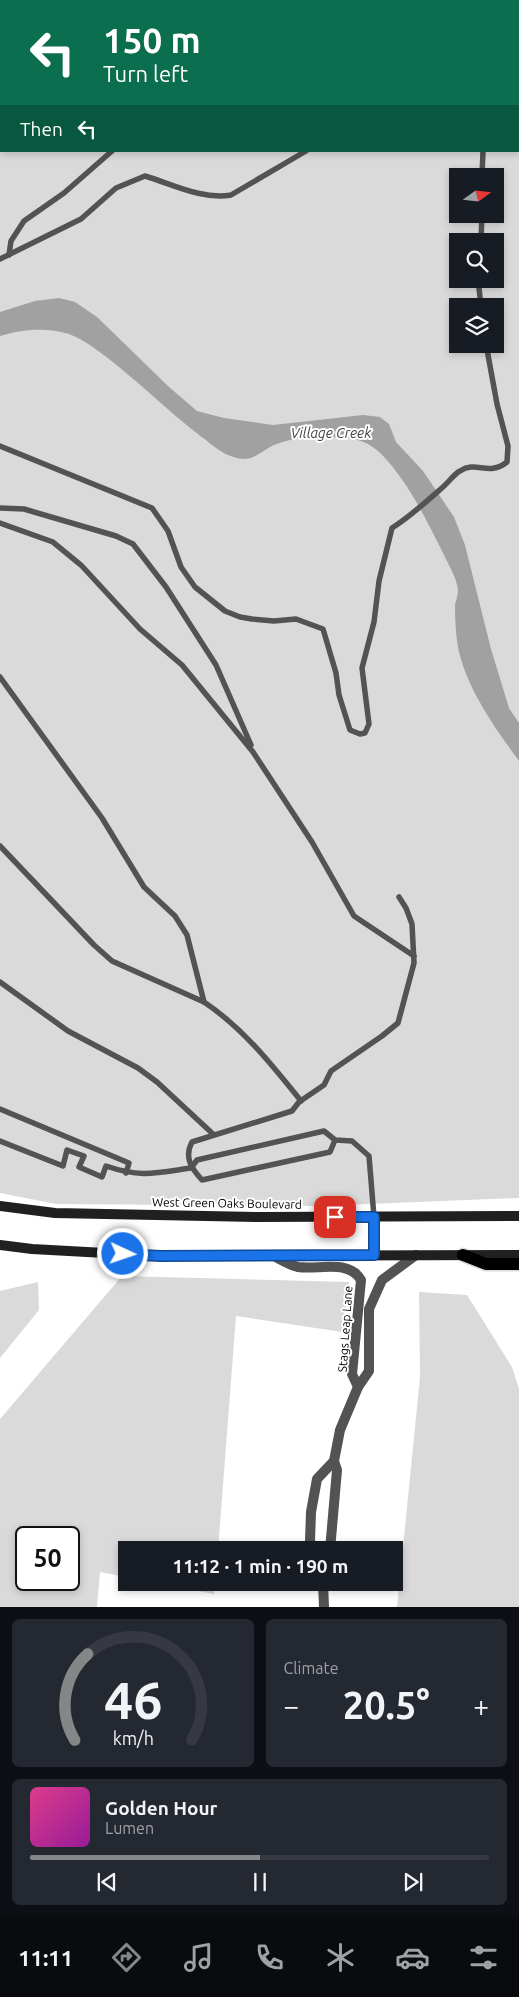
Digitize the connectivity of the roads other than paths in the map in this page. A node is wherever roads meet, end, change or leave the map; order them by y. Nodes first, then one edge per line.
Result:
1 (111, 152) edge
2 (304, 152) edge
3 (483, 152) edge
4 (482, 168) edge
5 (9, 254) junction
6 (0, 259) edge
7 (488, 353) edge
8 (0, 446) edge
9 (0, 508) edge
10 (0, 523) edge
11 (0, 677) edge
12 (253, 752) junction
13 (0, 846) edge
14 (400, 897) dead end
15 (414, 956) junction
16 (0, 982) edge
17 (204, 1002) junction
18 (301, 1100) junction
19 (0, 1109) edge
20 (214, 1134) junction
21 (335, 1140) junction
22 (0, 1141) edge
23 (191, 1168) junction
24 (126, 1173) junction
25 (0, 1206) edge
26 (519, 1216) edge
27 (374, 1217) junction
28 (0, 1245) edge
29 (271, 1254) junction
30 (374, 1255) junction
31 (416, 1255) junction
32 (464, 1255) junction
33 (519, 1255) edge
34 (519, 1264) edge
35 (356, 1330) junction
36 (369, 1331) junction
37 (358, 1388) junction
38 (334, 1461) junction
39 (310, 1541) edge
40 (331, 1541) edge
41 (323, 1591) edge
42 (324, 1607) edge

1 - 5 lane
2 - 5 lane
3 - 4 lane
5 - 6 lane
7 - 8 lane
9 - 12 lane
10 - 12 lane
11 - 17 lane
12 - 15 lane
13 - 17 lane
14 - 15 lane
15 - 18 lane
16 - 20 lane
17 - 18 lane
18 - 20 lane
19 - 24 lane
20 - 23 lane
21 - 23 lane
21 - 23 lane
21 - 27 lane
22 - 24 lane
23 - 24 lane
25 - 27 main road, West Green Oaks Boulevard
26 - 27 main road, West Green Oaks Boulevard
27 - 30 main road
28 - 29 main road
29 - 30 main road
29 - 35 street, Stags Leap Lane
30 - 31 main road
31 - 32 main road
31 - 36 street, Stags Leap Lane
32 - 33 main road
32 - 34 main road
35 - 36 street
35 - 37 street, Stags Leap Lane
36 - 37 street, Stags Leap Lane
37 - 38 street, Stags Leap Lane
38 - 39 street
38 - 40 street, Stags Leap Lane
41 - 42 street

